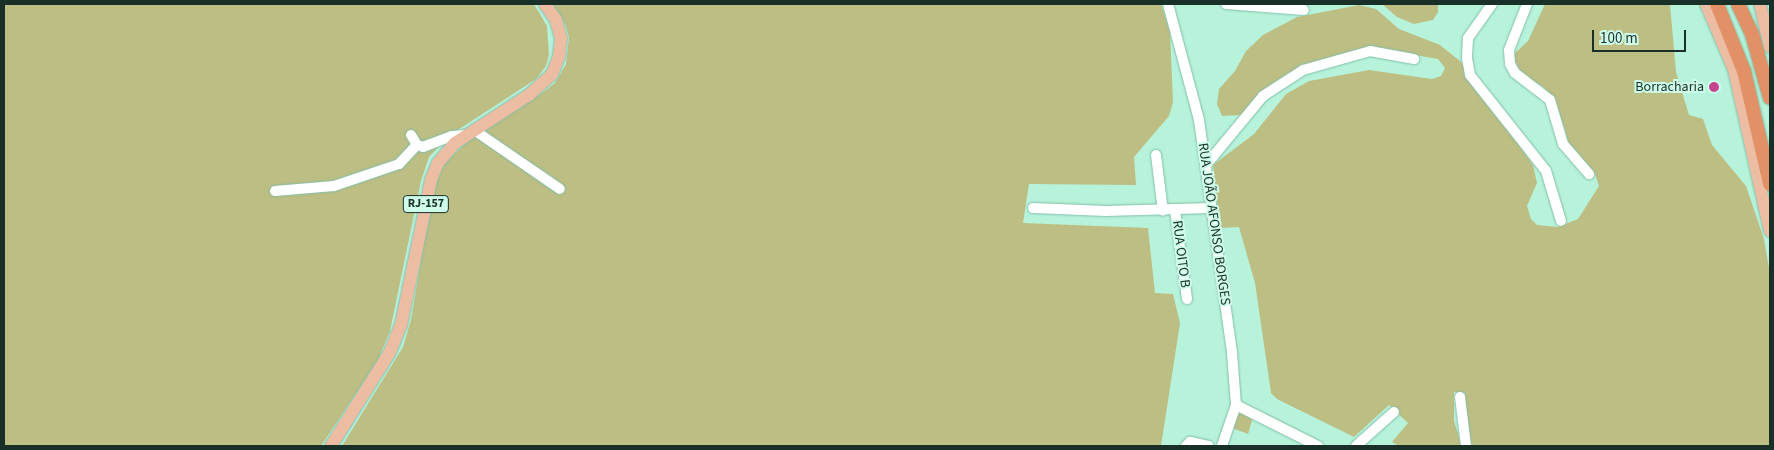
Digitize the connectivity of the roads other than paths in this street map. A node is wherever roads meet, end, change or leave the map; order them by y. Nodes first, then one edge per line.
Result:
1 (545, 4) edge
2 (1168, 4) edge
3 (1226, 4) edge
4 (1492, 4) edge
5 (1527, 4) edge
6 (1706, 4) edge
7 (1717, 4) edge
8 (1738, 4) edge
9 (1760, 4) edge
10 (1304, 10) dead end
11 (1770, 47) edge
12 (1414, 58) dead end
13 (1770, 98) edge
14 (470, 132) junction
15 (411, 135) dead end
16 (417, 145) junction
17 (1156, 155) dead end
18 (1206, 165) junction
19 (1589, 174) dead end
20 (1770, 184) edge
21 (560, 189) dead end
22 (275, 191) dead end
23 (1033, 208) dead end
24 (1211, 208) junction
25 (1175, 210) junction
26 (1163, 211) junction
27 (1561, 221) dead end
28 (1770, 231) edge
29 (1187, 298) dead end
30 (1460, 397) dead end
31 (1236, 405) junction
32 (1394, 412) dead end
33 (331, 446) edge
34 (1186, 446) edge
35 (1209, 446) edge
36 (1222, 446) edge
37 (1318, 446) edge
38 (1356, 446) edge
39 (1466, 446) edge

1 - 14 main road, RJ-157
2 - 18 street, RUA JOÃO AFONSO BORGES
3 - 10 street
4 - 27 street
5 - 19 street
6 - 28 main road
7 - 20 highway
8 - 13 highway
9 - 11 main road
12 - 18 street
14 - 16 street
14 - 21 street
14 - 33 main road, RJ-157
15 - 16 street
16 - 22 street
17 - 26 street
18 - 24 street, RUA JOÃO AFONSO BORGES
23 - 26 street
24 - 25 street
24 - 31 street, RUA JOÃO AFONSO BORGES
25 - 26 street
25 - 29 street, RUA OITO B
30 - 39 street
31 - 36 street, RUA JOÃO AFONSO BORGES
31 - 37 street
32 - 38 street
34 - 35 street

